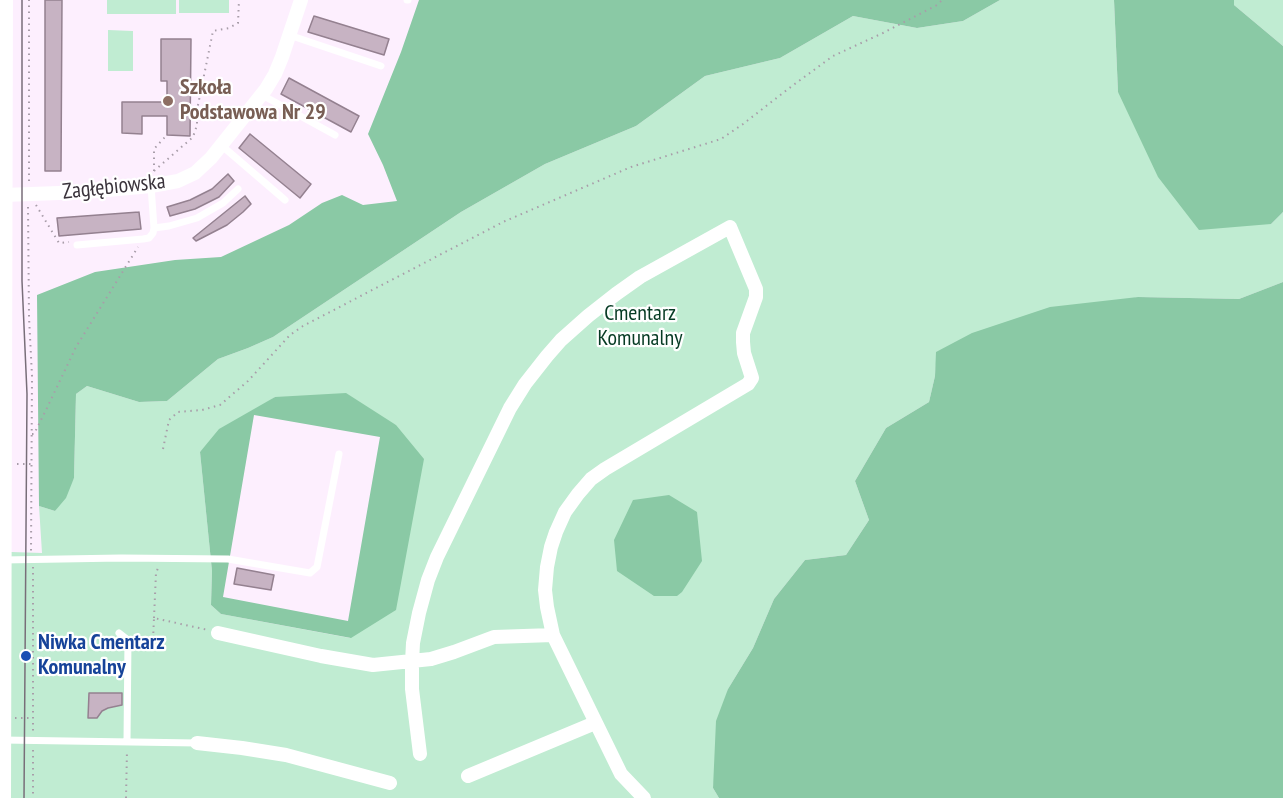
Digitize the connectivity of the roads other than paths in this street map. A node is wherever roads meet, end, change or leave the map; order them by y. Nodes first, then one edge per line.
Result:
1 (4, 0) edge
2 (301, 0) edge
3 (290, 35) junction
4 (381, 66) dead end
5 (262, 95) junction
6 (2, 101) edge
7 (335, 135) dead end
8 (221, 145) junction
9 (153, 182) junction
10 (238, 189) dead end
11 (4, 195) junction
12 (285, 200) dead end
13 (154, 228) junction
14 (2, 243) edge
15 (74, 243) road end
16 (339, 454) dead end
17 (3, 560) junction
18 (119, 633) dead end
19 (218, 633) road end
20 (553, 636) junction
21 (412, 662) junction
22 (595, 723) dead end
23 (3, 740) junction
24 (127, 741) junction
25 (197, 743) joint
26 (420, 754) dead end
27 (468, 776) dead end
28 (390, 783) dead end
29 (2, 798) edge
30 (644, 798) edge

1 - 6 main road
2 - 3 street, Zagłębiowska
3 - 4 lane
3 - 5 street, Zagłębiowska
5 - 7 lane
5 - 8 street, Zagłębiowska
6 - 11 main road
8 - 9 street, Zagłębiowska
8 - 12 lane
9 - 11 street, Zagłębiowska
9 - 13 lane
10 - 13 lane
11 - 14 main road
13 - 15 lane
14 - 17 main road
16 - 17 lane
17 - 23 main road
18 - 24 lane
19 - 21 street
20 - 21 street
20 - 21 street
20 - 30 street
21 - 26 street
22 - 27 street
23 - 24 lane
23 - 29 main road
24 - 25 lane
25 - 28 street

